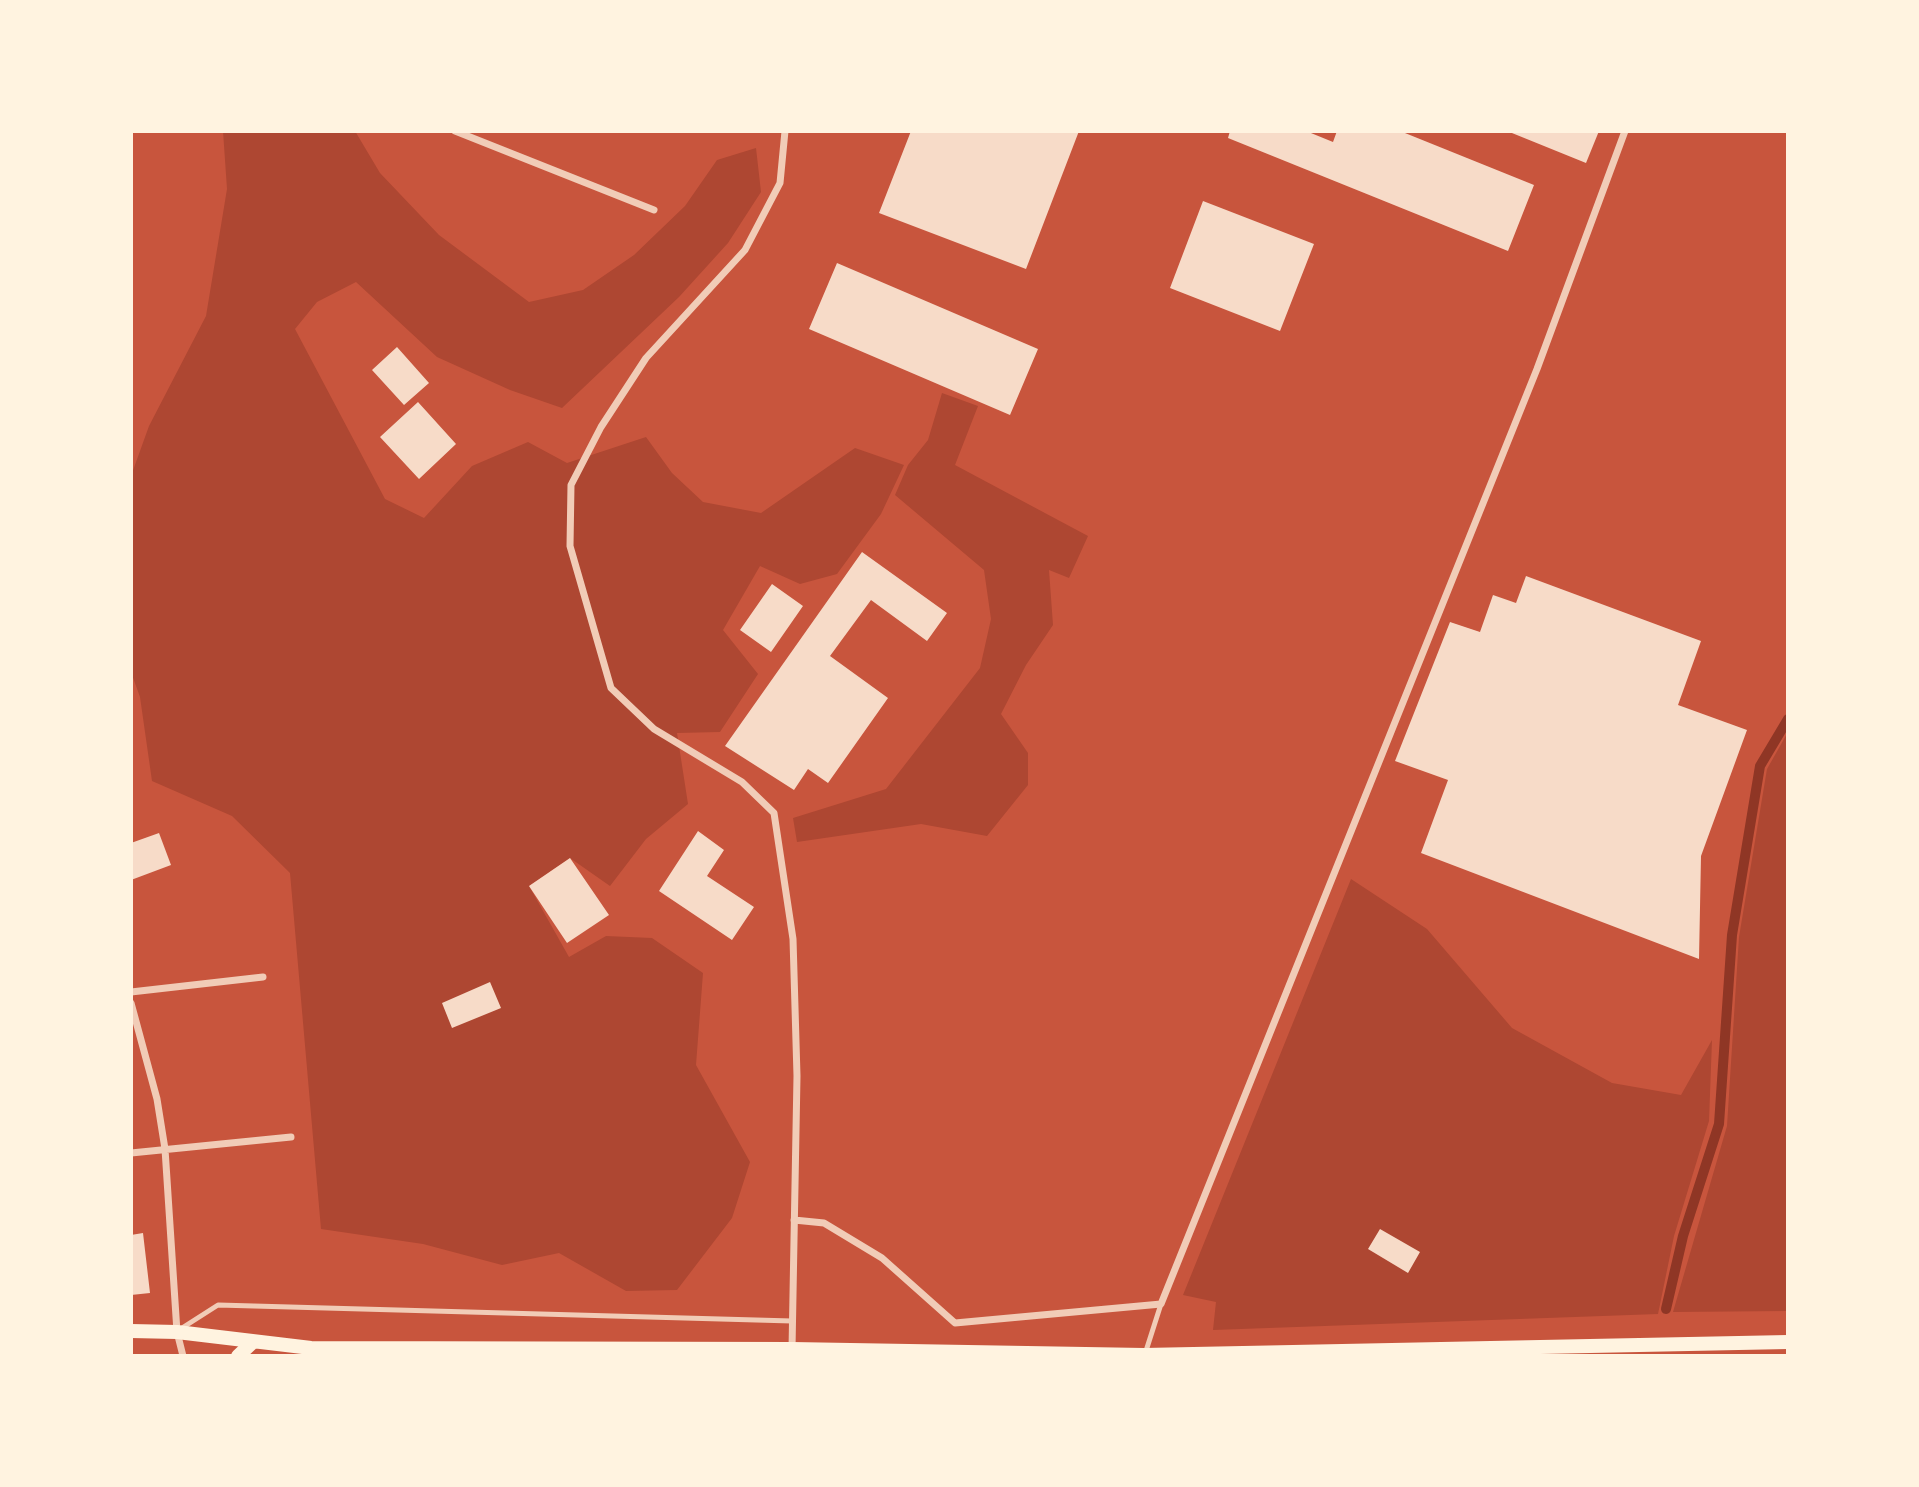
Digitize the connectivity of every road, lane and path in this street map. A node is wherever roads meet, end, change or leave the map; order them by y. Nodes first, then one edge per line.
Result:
1 (455, 131) edge
2 (785, 131) edge
3 (1625, 131) edge
4 (654, 210) dead end
5 (263, 977) dead end
6 (131, 992) edge
7 (131, 1003) edge
8 (291, 1137) dead end
9 (164, 1149) junction
10 (131, 1153) edge
11 (794, 1220) junction
12 (1161, 1304) junction
13 (792, 1321) junction
14 (131, 1331) edge
15 (177, 1332) junction
16 (253, 1342) junction
17 (1788, 1342) edge
18 (792, 1349) junction
19 (1144, 1355) edge
20 (183, 1356) edge
21 (238, 1356) edge

1 - 4 street
2 - 11 street
3 - 12 street
5 - 6 street
7 - 9 street
8 - 9 street
9 - 10 street
9 - 15 street
11 - 12 street
11 - 13 street
12 - 19 lane
13 - 15 lane
13 - 18 street
14 - 15 main road
15 - 16 main road
15 - 20 street
16 - 18 main road
16 - 21 main road
17 - 19 main road
18 - 19 main road

